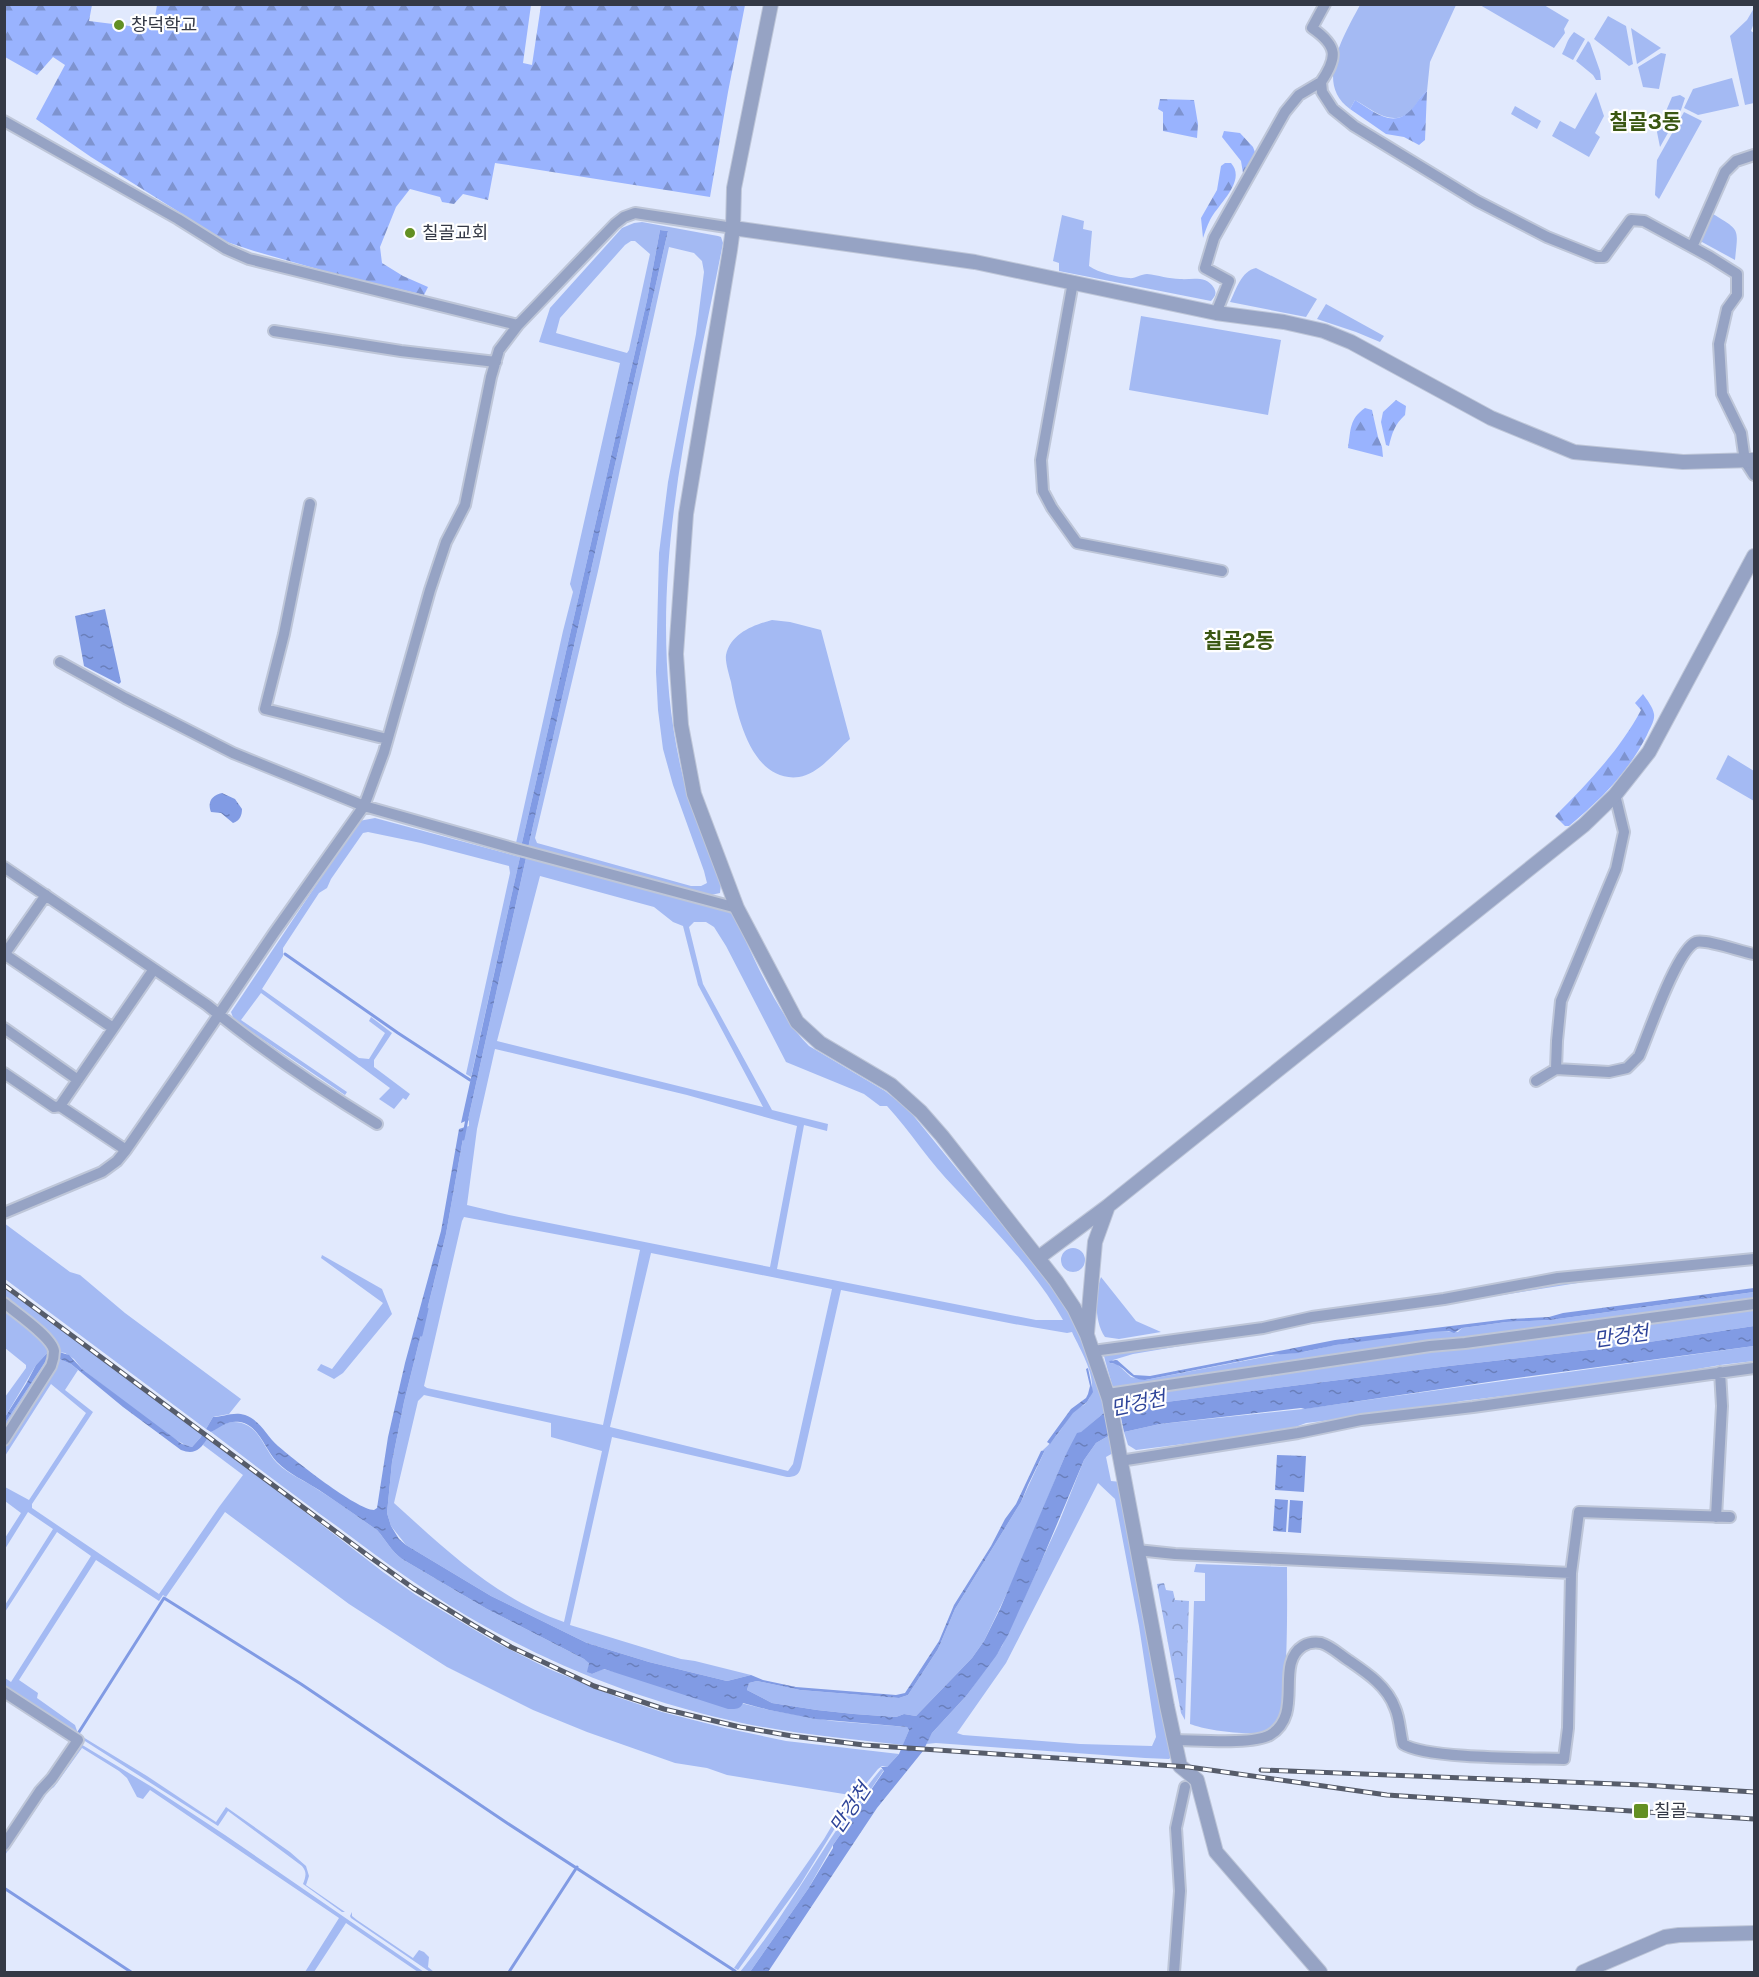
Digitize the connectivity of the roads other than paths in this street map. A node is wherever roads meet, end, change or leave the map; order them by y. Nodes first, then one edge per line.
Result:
1 (771, 4) edge
2 (1325, 4) edge
3 (1321, 82) junction
4 (4, 121) edge
5 (1755, 155) edge
6 (733, 228) junction
7 (1692, 247) junction
8 (1073, 282) junction
9 (1216, 313) junction
10 (518, 325) junction
11 (274, 331) dead end
12 (496, 362) junction
13 (1750, 460) edge
14 (1755, 475) edge
15 (310, 504) dead end
16 (1755, 556) edge
17 (1222, 571) dead end
18 (60, 662) dead end
19 (387, 739) junction
20 (1615, 795) junction
21 (364, 806) junction
22 (4, 867) edge
23 (46, 895) junction
24 (737, 908) junction
25 (5, 954) edge
26 (1755, 954) edge
27 (154, 969) junction
28 (219, 1015) junction
29 (4, 1028) edge
30 (113, 1028) junction
31 (1556, 1069) junction
32 (4, 1073) edge
33 (78, 1080) junction
34 (1536, 1081) dead end
35 (60, 1106) junction
36 (377, 1124) dead end
37 (126, 1150) junction
38 (1108, 1206) junction
39 (4, 1213) edge
40 (1038, 1258) junction
41 (1755, 1259) edge
42 (4, 1304) edge
43 (1755, 1304) edge
44 (1087, 1335) junction
45 (1093, 1351) junction
46 (1755, 1368) edge
47 (1720, 1372) junction
48 (1108, 1397) junction
49 (4, 1440) edge
50 (1119, 1455) junction
51 (1730, 1516) dead end
52 (1716, 1517) junction
53 (1137, 1550) junction
54 (1571, 1573) junction
55 (4, 1692) edge
56 (1174, 1740) junction
57 (1185, 1787) dead end
58 (4, 1845) edge
59 (1755, 1933) edge
60 (1174, 1972) edge
61 (1320, 1972) edge
62 (1583, 1972) edge

1 - 6 street
2 - 3 street
3 - 7 street
3 - 9 street
4 - 10 street
5 - 7 street
6 - 8 street
6 - 10 street
6 - 24 street
7 - 13 street
8 - 9 street
8 - 17 street
9 - 13 street
10 - 12 street
11 - 12 street
12 - 19 street
13 - 14 street
15 - 19 street
16 - 20 street
18 - 21 street
19 - 21 street
20 - 31 street
20 - 38 street
21 - 24 street
21 - 28 street
22 - 23 street
23 - 25 street
23 - 27 street
24 - 40 street
25 - 30 street
26 - 31 street
27 - 28 street
27 - 30 street
28 - 36 street
28 - 37 street
29 - 33 street
30 - 33 street
31 - 34 street
32 - 35 street
33 - 35 street
35 - 37 street
37 - 39 street
38 - 40 street
38 - 44 street
40 - 44 street
41 - 45 street
42 - 49 street
43 - 48 street
44 - 45 street
45 - 48 street
46 - 47 street
47 - 50 street
47 - 52 street
48 - 50 street
50 - 53 street
51 - 52 street
52 - 54 street
53 - 54 street
53 - 56 street
54 - 56 street
55 - 58 street
56 - 61 street
57 - 60 street
59 - 62 street

